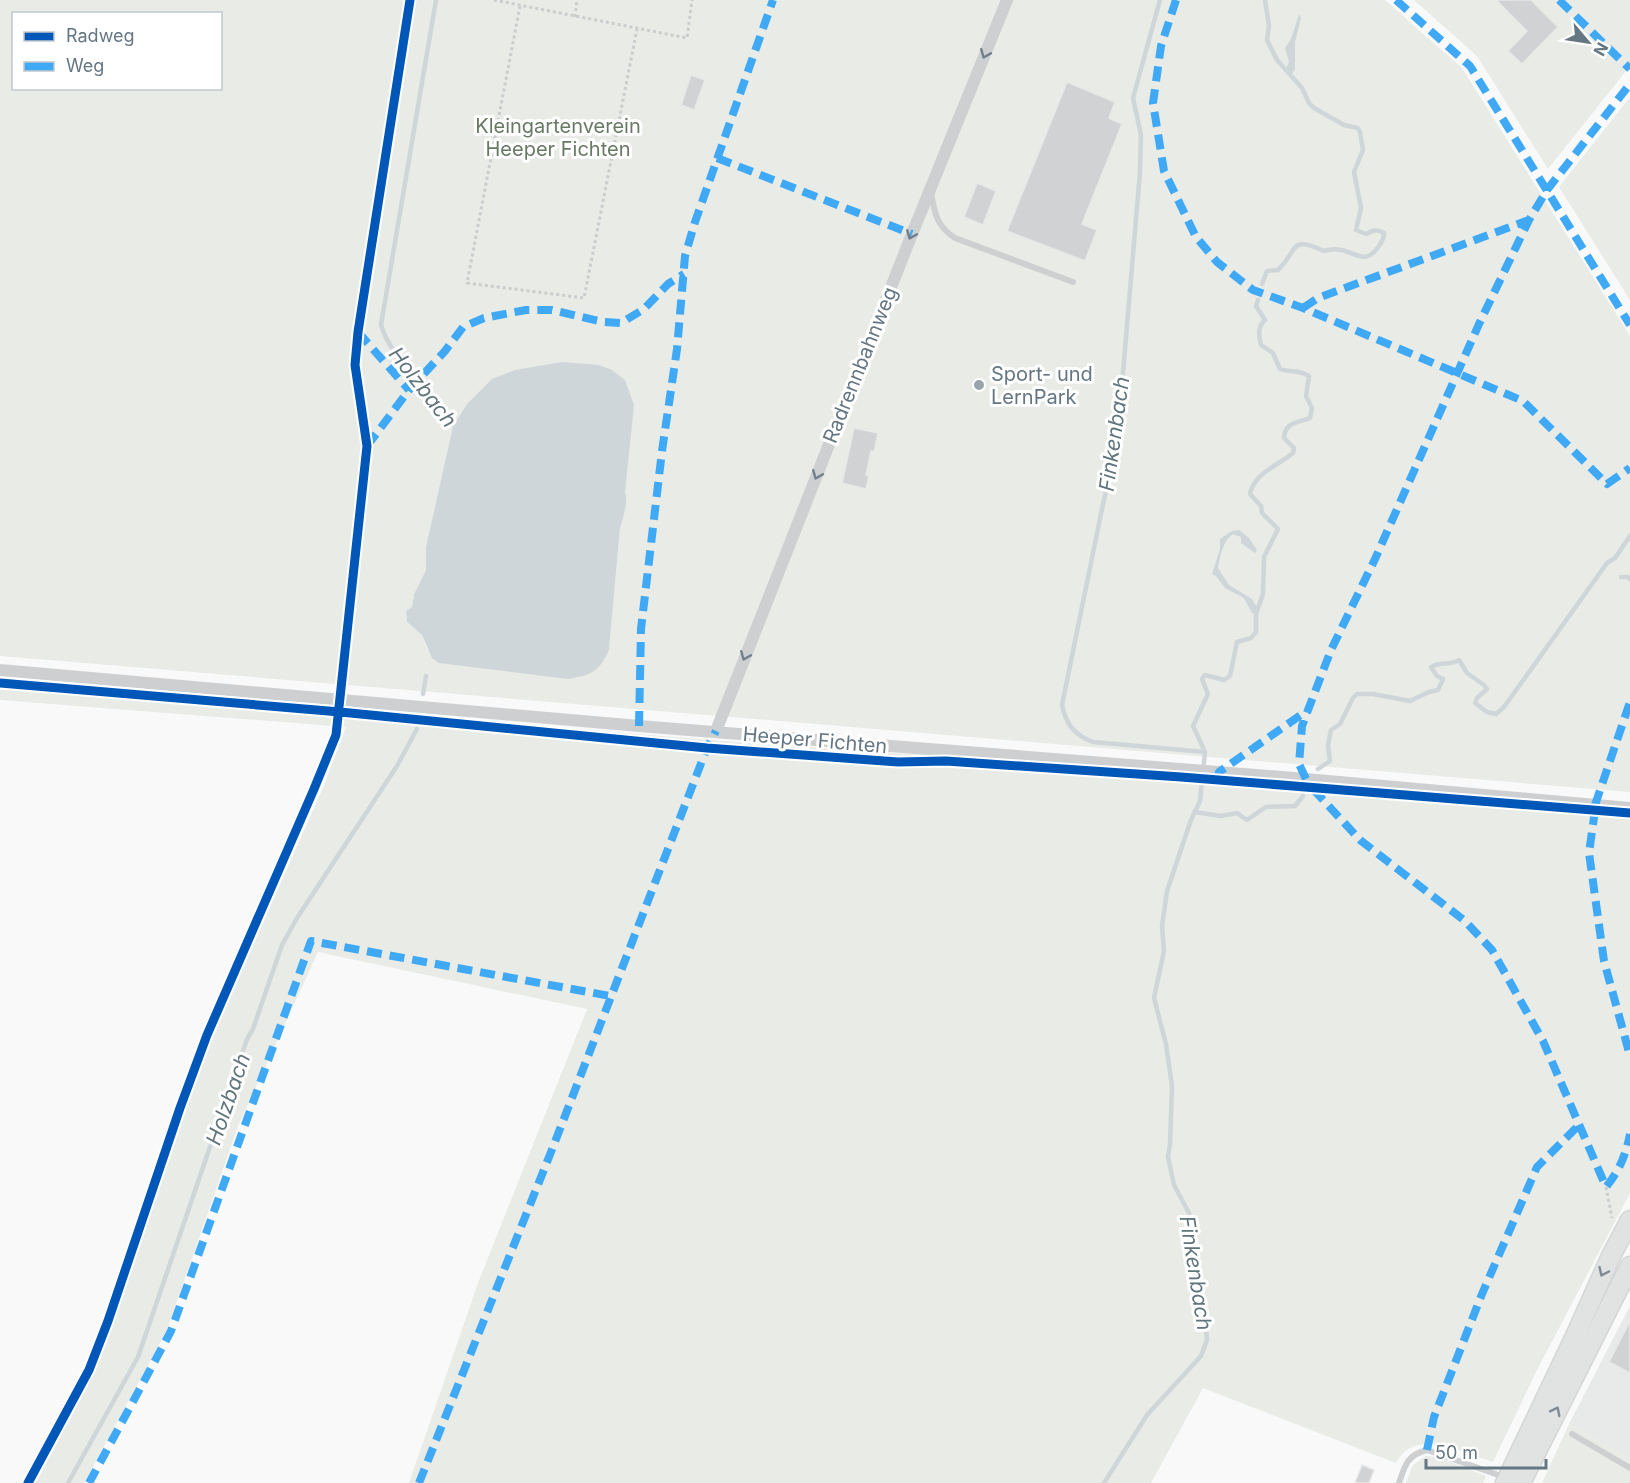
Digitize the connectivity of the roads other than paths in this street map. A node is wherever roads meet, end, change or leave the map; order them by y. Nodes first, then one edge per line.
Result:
1 (1007, 0) edge
2 (930, 189) junction
3 (1073, 282) dead end
4 (0, 670) edge
5 (716, 731) junction
6 (1630, 808) edge
7 (1621, 1219) edge
8 (1630, 1266) edge
9 (1572, 1434) dead end
10 (1630, 1468) edge
11 (1512, 1482) edge
12 (1399, 1483) edge

1 -> 2 street, Radrennbahnweg
2 - 3 lane
2 -> 5 street, Radrennbahnweg
4 - 5 street, Heeper Fichten
5 - 6 street, Heeper Fichten
7 -> 11 street
11 -> 8 street
9 - 10 lane
11 - 12 lane

